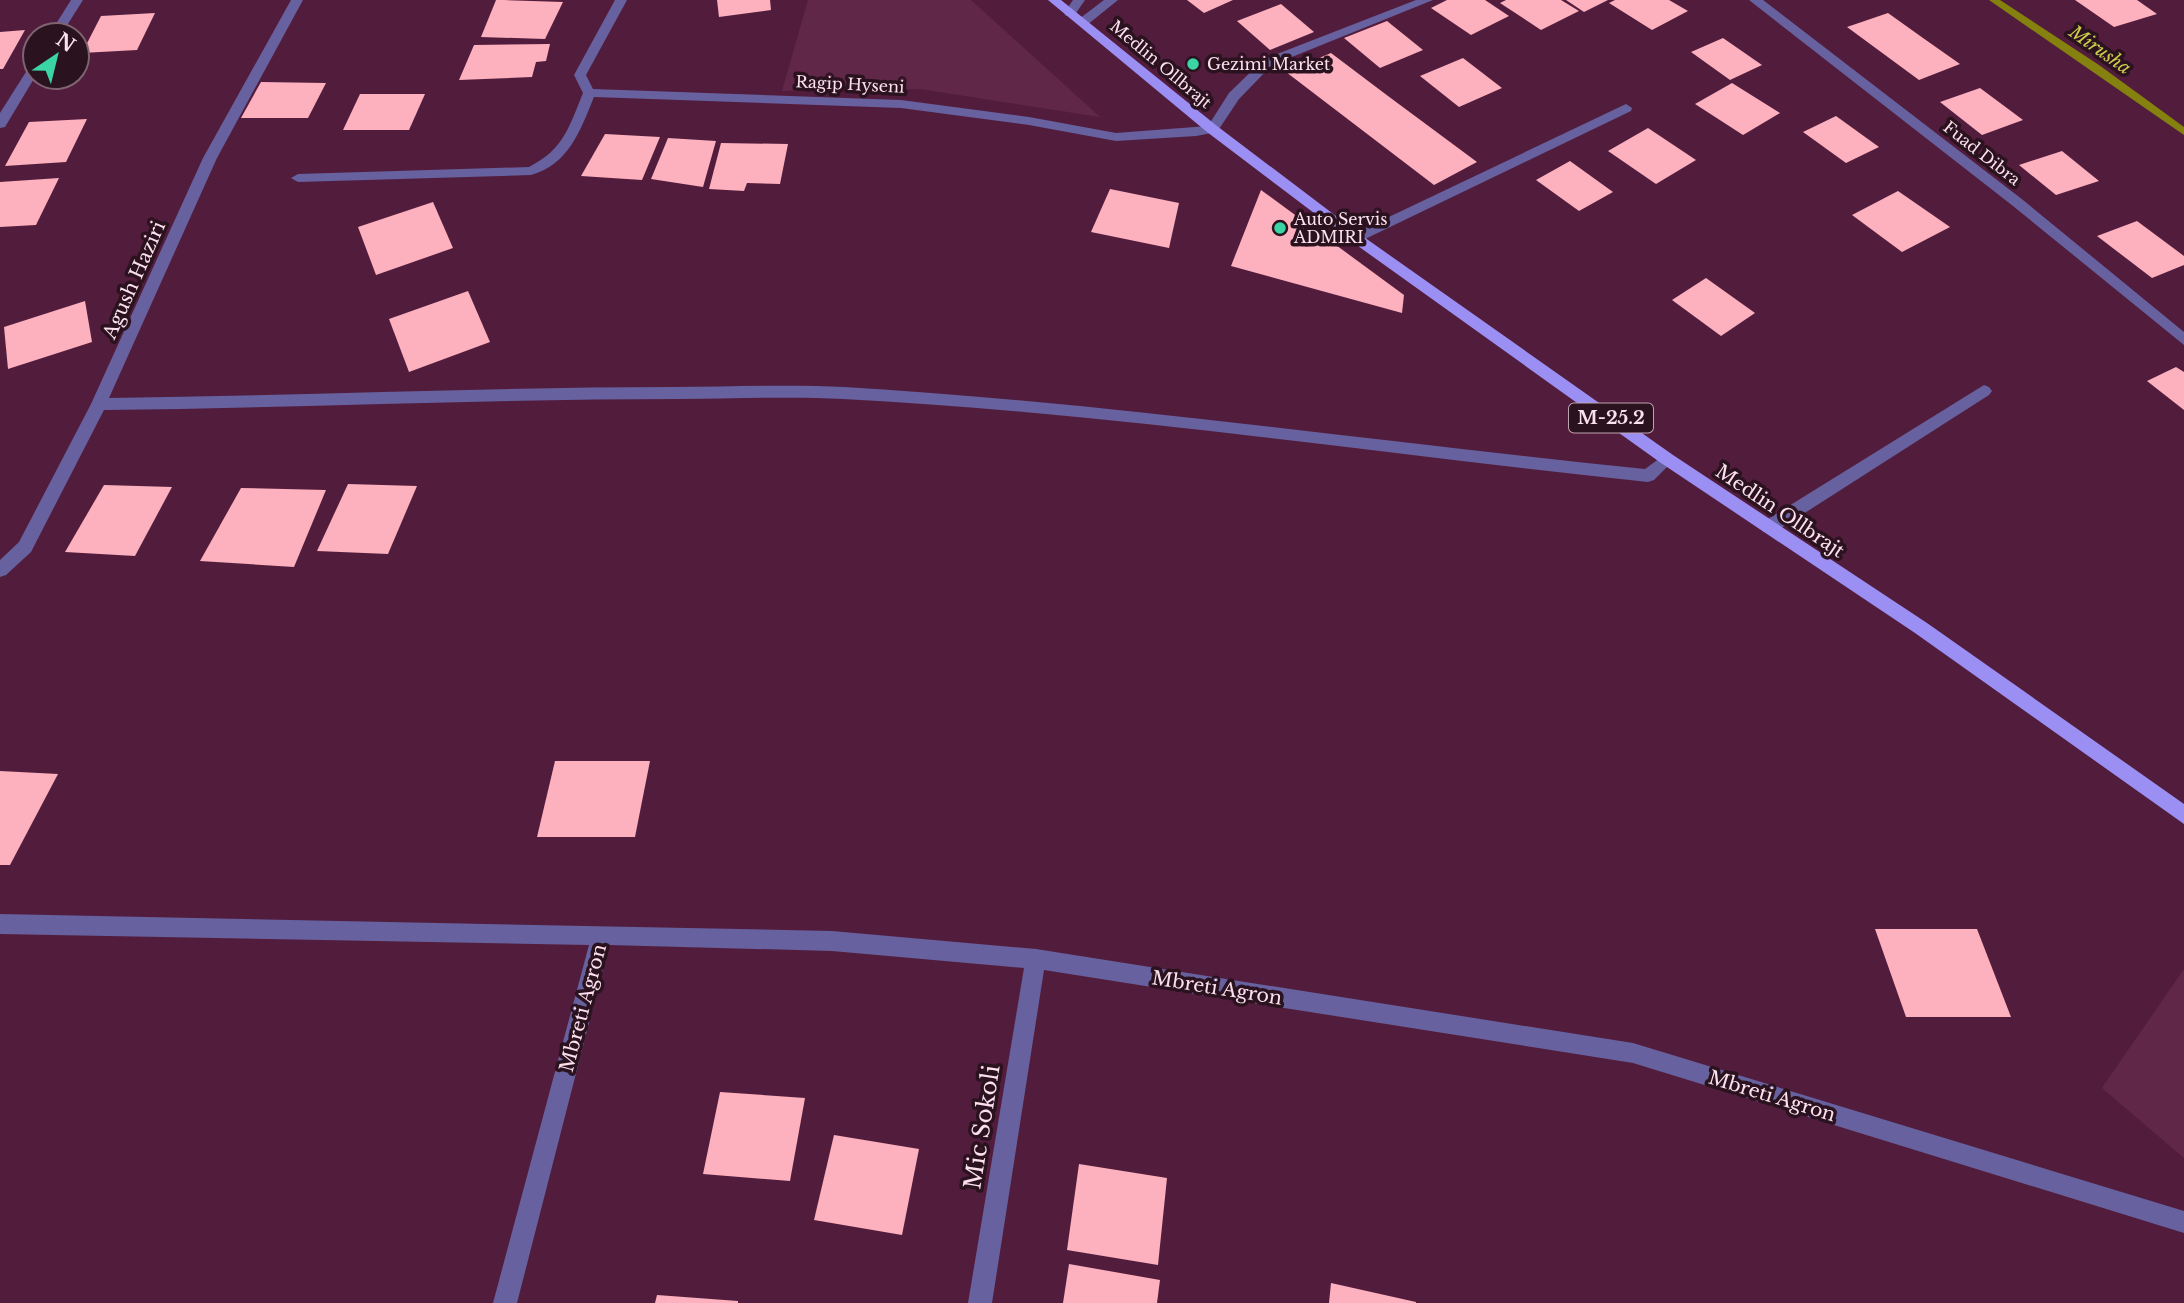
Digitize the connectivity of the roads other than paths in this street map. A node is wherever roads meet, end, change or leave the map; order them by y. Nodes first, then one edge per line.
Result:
1 (77, 0) edge
2 (297, 0) edge
3 (621, 0) edge
4 (1054, 0) edge
5 (1112, 0) edge
6 (1427, 0) edge
7 (1755, 0) edge
8 (1077, 12) edge
9 (64, 21) edge
10 (21, 90) edge
11 (589, 93) junction
12 (1626, 107) dead end
13 (0, 124) edge
14 (1212, 129) junction
15 (298, 178) dead end
16 (1356, 238) junction
17 (2184, 340) edge
18 (1984, 391) dead end
19 (99, 404) junction
20 (1667, 458) junction
21 (1769, 527) junction
22 (0, 570) edge
23 (2184, 815) edge
24 (0, 924) edge
25 (603, 935) junction
26 (1036, 959) junction
27 (2184, 1222) edge
28 (505, 1303) edge
29 (981, 1303) edge

1 - 9 street
2 - 19 street, Agush Haziri
3 - 11 street
4 - 8 main road, Medlin Ollbrajt / M-25.2
5 - 8 street
6 - 14 street, Medlin Ollbrajt
7 - 17 street, Fuad Dibra
8 - 14 main road, Medlin Ollbrajt / M-25.2
10 - 13 street
11 - 14 street, Ragip Hyseni
11 - 15 street
12 - 16 street
14 - 16 main road, Medlin Ollbrajt / M-25.2
16 - 20 main road, Medlin Ollbrajt / M-25.2
18 - 21 street
19 - 20 street
19 - 22 street, Agush Haziri
20 - 21 main road, Medlin Ollbrajt / M-25.2
21 - 23 main road, Medlin Ollbrajt / M-25.2
24 - 25 street
25 - 26 street, Mbreti Agron
25 - 28 street, Mbreti Agron
26 - 27 street, Mbreti Agron
26 - 29 street, Mic Sokoli

